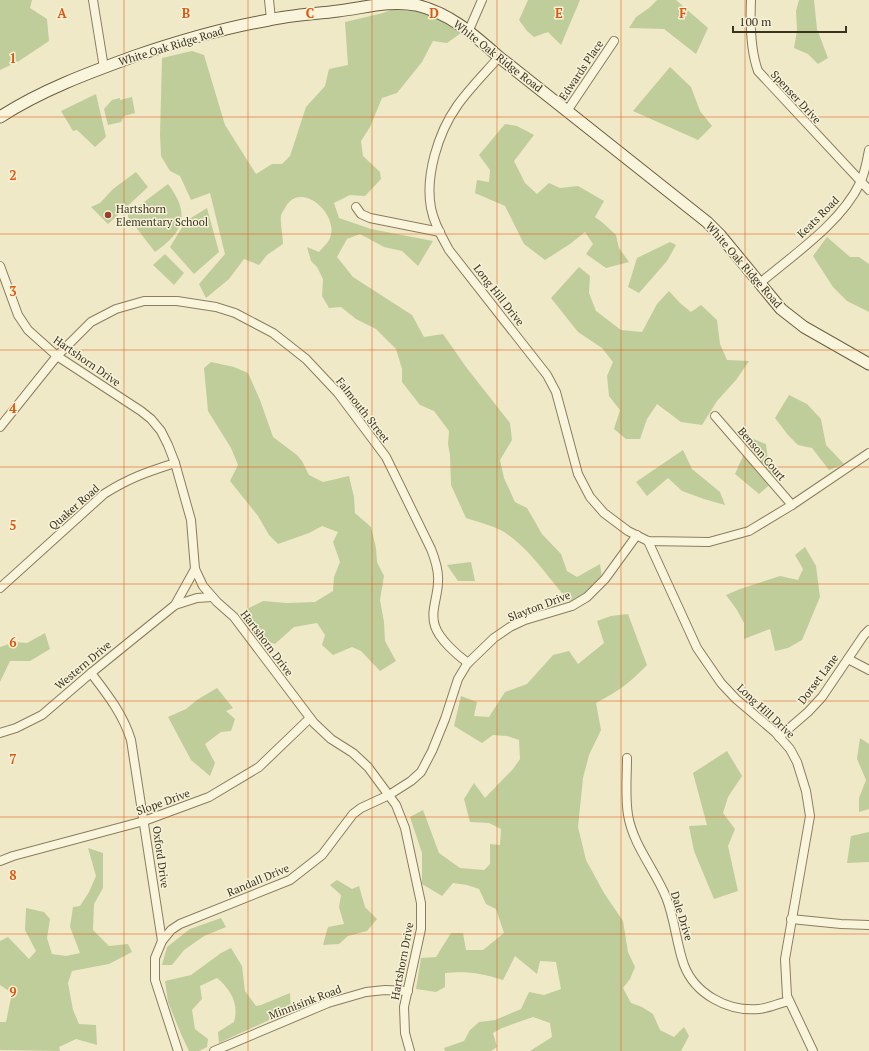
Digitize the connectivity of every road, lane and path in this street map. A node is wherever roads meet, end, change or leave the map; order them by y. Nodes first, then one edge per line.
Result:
1 (93, 0) edge
2 (269, 0) edge
3 (482, 0) edge
4 (751, 0) edge
5 (389, 1) edge
6 (271, 19) junction
7 (469, 30) junction
8 (614, 41) dead end
9 (499, 57) junction
10 (104, 68) junction
11 (567, 111) junction
12 (0, 117) edge
13 (869, 150) edge
14 (861, 181) junction
15 (869, 190) edge
16 (356, 207) dead end
17 (440, 232) junction
18 (0, 266) edge
19 (760, 283) junction
20 (57, 356) junction
21 (869, 364) edge
22 (716, 416) dead end
23 (0, 427) edge
24 (869, 453) edge
25 (175, 463) junction
26 (792, 505) junction
27 (637, 535) junction
28 (648, 541) junction
29 (195, 569) junction
30 (0, 588) edge
31 (212, 597) junction
32 (175, 605) junction
33 (869, 630) edge
34 (848, 659) junction
35 (468, 663) junction
36 (869, 670) edge
37 (91, 673) junction
38 (310, 718) junction
39 (0, 733) edge
40 (779, 737) junction
41 (627, 758) dead end
42 (389, 795) junction
43 (144, 821) junction
44 (0, 861) edge
45 (791, 919) junction
46 (869, 925) edge
47 (162, 941) junction
48 (408, 991) junction
49 (789, 1001) junction
50 (178, 1051) edge
51 (214, 1051) edge
52 (410, 1051) edge
53 (812, 1051) edge

1 - 10 street
2 - 6 street
3 - 7 street
4 - 14 street, Spenser Drive
5 - 6 street, White Oak Ridge Road
5 - 7 street, White Oak Ridge Road
6 - 10 street, White Oak Ridge Road
7 - 9 street, White Oak Ridge Road
8 - 11 street, Edwards Place
9 - 11 street, White Oak Ridge Road
9 - 17 street, Long Hill Drive
10 - 12 street, White Oak Ridge Road
11 - 19 street, White Oak Ridge Road
13 - 14 street, Keats Road
14 - 15 street, Spenser Drive
14 - 19 street, Keats Road
16 - 17 street
17 - 27 street, Long Hill Drive
18 - 20 street, Hartshorn Drive
19 - 21 street, White Oak Ridge Road
20 - 23 street, Falmouth Street
20 - 25 street, Hartshorn Drive
20 - 35 street, Falmouth Street
22 - 26 street, Benson Court
24 - 26 street
25 - 29 street, Hartshorn Drive
25 - 30 street, Quaker Road
26 - 28 street
27 - 28 street, Long Hill Drive
27 - 35 street, Slayton Drive
28 - 40 street, Long Hill Drive
29 - 31 street, Hartshorn Drive
29 - 32 street, Western Drive
31 - 32 street, Western Drive
31 - 38 street, Hartshorn Drive
32 - 37 street, Western Drive
33 - 34 street, Dorset Lane
34 - 36 street
34 - 40 street, Dorset Lane
35 - 42 street, Slayton Drive
37 - 39 street, Western Drive
37 - 43 street, Oxford Drive
38 - 42 street, Hartshorn Drive
38 - 43 street, Slope Drive
40 - 45 street, Long Hill Drive
41 - 49 street, Dale Drive
42 - 47 street, Randall Drive
42 - 48 street, Hartshorn Drive
43 - 44 street, Slope Drive
43 - 47 street, Oxford Drive
45 - 46 street
45 - 49 street, Long Hill Drive
47 - 50 street, Oxford Drive
48 - 51 street, Minnisink Road
48 - 52 street, Hartshorn Drive
49 - 53 street, Long Hill Drive

